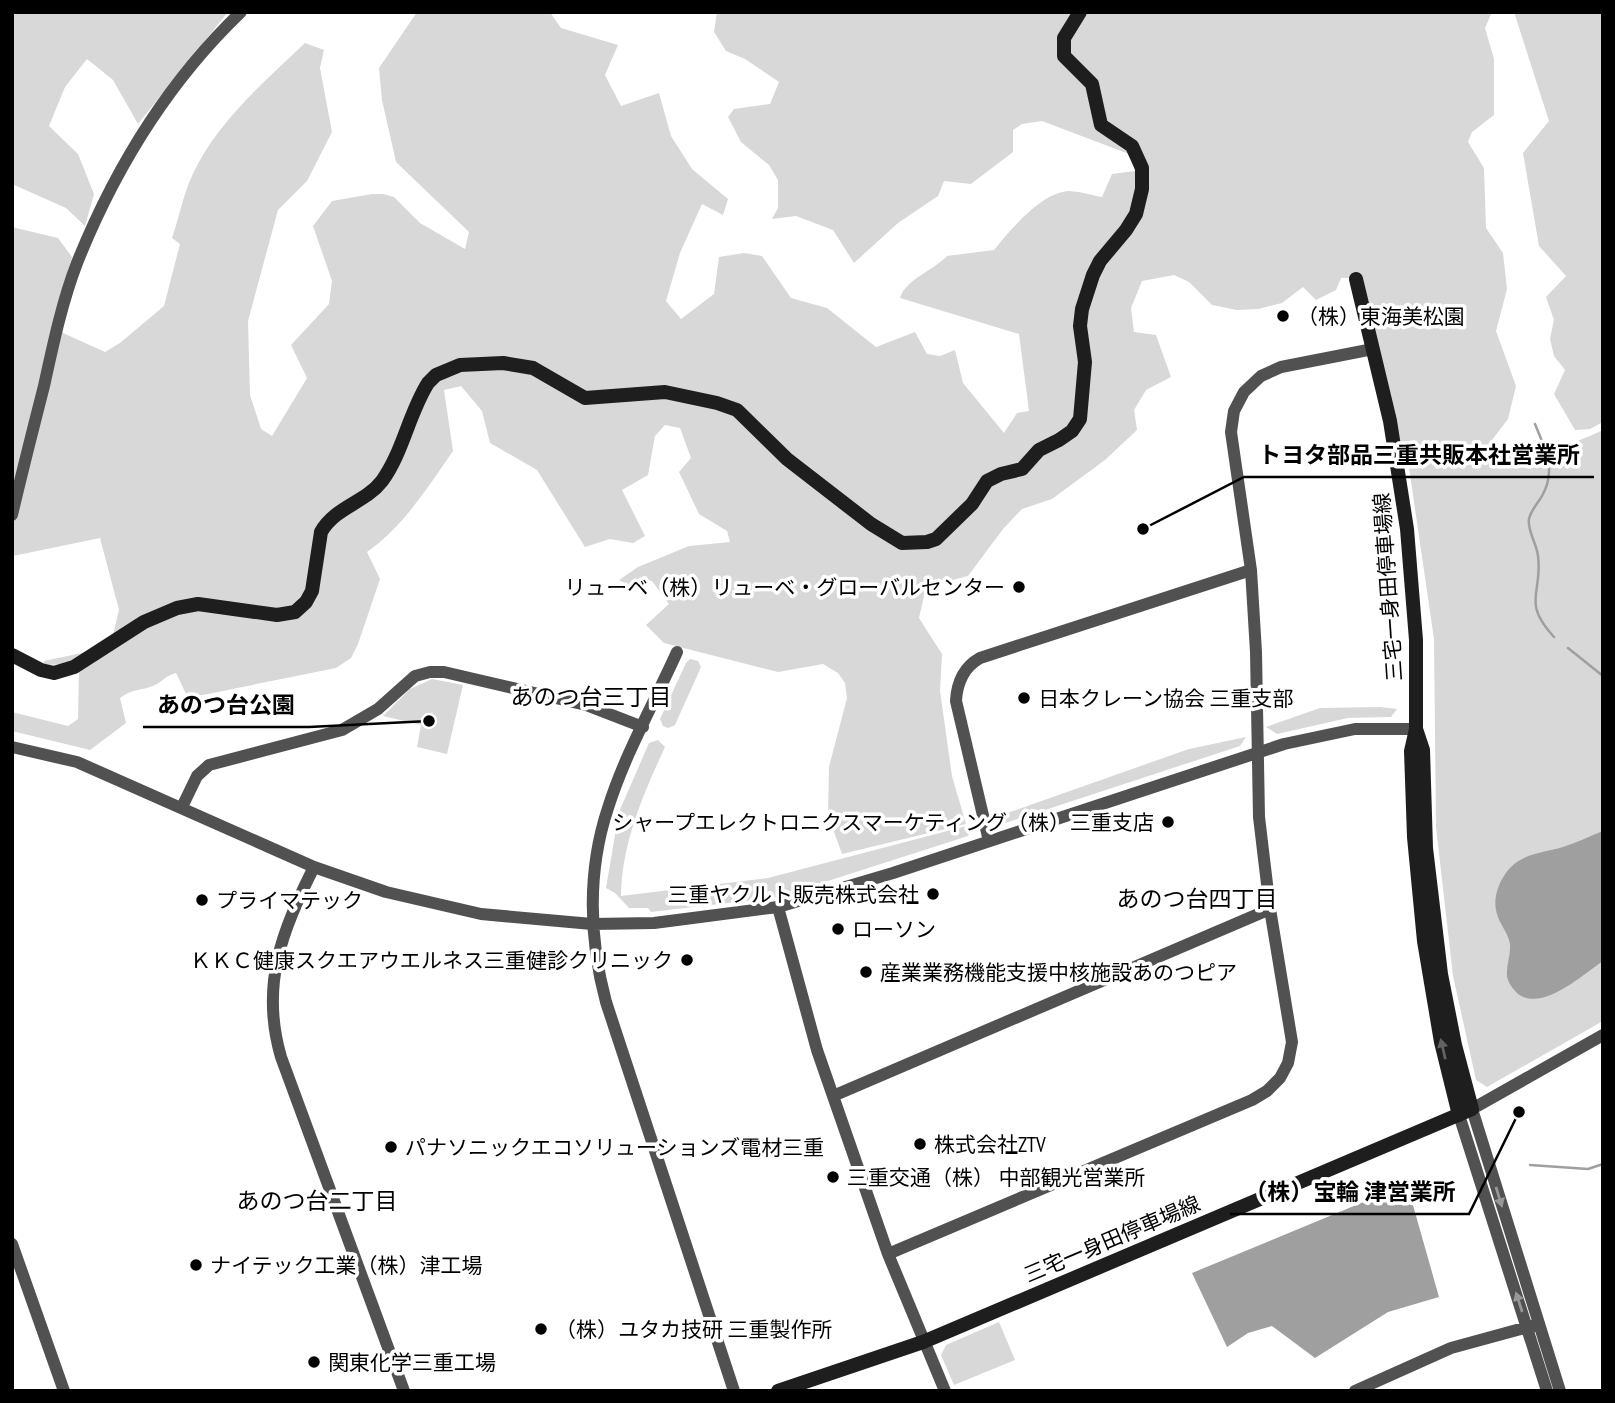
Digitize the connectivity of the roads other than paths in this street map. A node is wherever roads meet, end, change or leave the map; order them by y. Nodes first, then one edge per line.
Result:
1 (242, 12) edge
2 (1080, 12) edge
3 (1356, 279) dead end
4 (1373, 349) junction
5 (12, 515) edge
6 (1251, 570) junction
7 (677, 652) dead end
8 (12, 655) edge
9 (643, 727) junction
10 (1416, 729) junction
11 (12, 747) edge
12 (1257, 753) junction
13 (182, 807) junction
14 (989, 841) junction
15 (314, 867) junction
16 (778, 907) junction
17 (1270, 909) junction
18 (592, 924) junction
19 (1603, 1035) edge
20 (833, 1096) junction
21 (1465, 1112) junction
22 (12, 1244) edge
23 (888, 1254) junction
24 (1533, 1326) junction
25 (923, 1342) junction
26 (64, 1391) edge
27 (404, 1391) edge
28 (734, 1391) edge
29 (778, 1391) edge
30 (945, 1391) edge
31 (1355, 1391) edge
32 (1548, 1391) edge
33 (1560, 1391) edge

1 - 5 street
2 - 8 main road
3 - 4 main road, 三宅一身田停車場線
4 - 6 street
4 - 10 main road, 三宅一身田停車場線
6 - 12 street
6 - 14 street
7 - 9 street
9 - 13 street
9 - 18 street
10 - 12 street
10 - 21 main road, 三宅一身田停車場線
11 - 13 street
12 - 14 street
12 - 17 street
13 - 15 street
14 - 16 street
15 - 18 street
15 - 27 street
16 - 18 street
16 - 20 street
17 - 20 street
17 - 23 street
18 - 28 street
19 - 21 street
20 - 23 street
21 - 24 street
21 - 25 main road, 三宅一身田停車場線
22 - 26 street
23 - 25 street
24 - 31 street
24 - 32 street
24 - 33 street
25 - 29 main road, 三宅一身田停車場線
25 - 30 street

